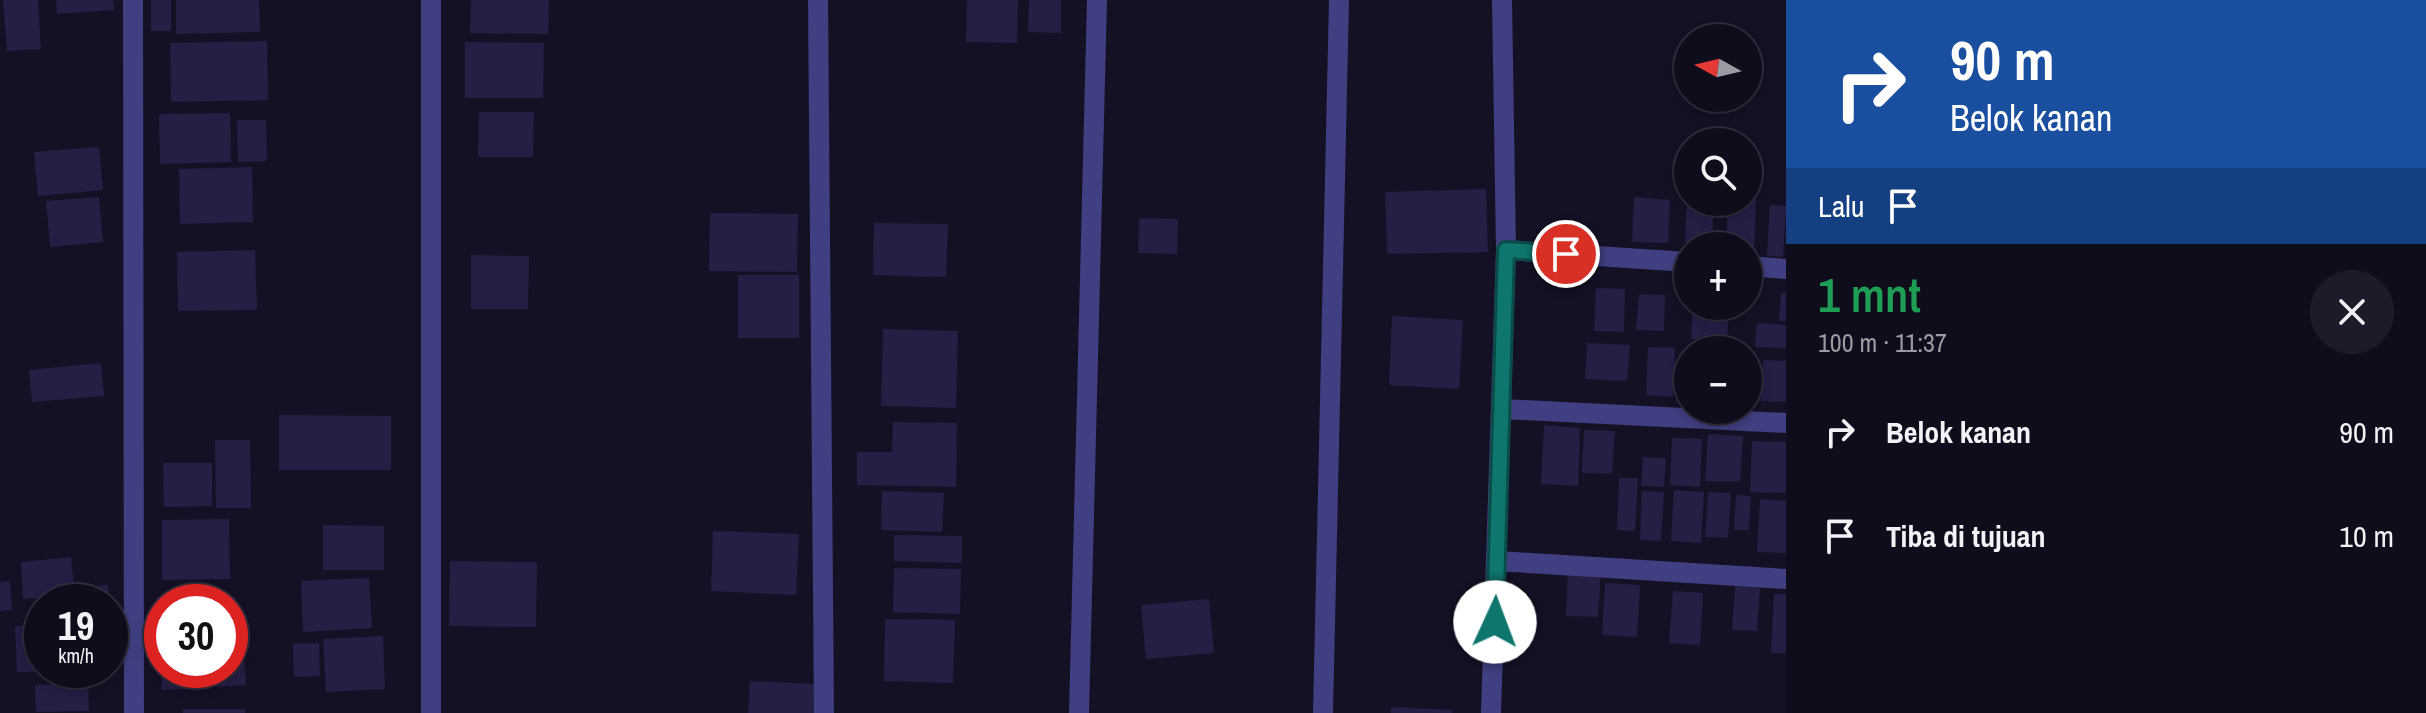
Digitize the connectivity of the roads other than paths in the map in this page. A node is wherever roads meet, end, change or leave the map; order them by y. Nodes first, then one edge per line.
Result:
1 (133, 0) edge
2 (431, 0) edge
3 (818, 0) edge
4 (1097, 0) edge
5 (1339, 0) edge
6 (1502, 0) edge
7 (1506, 250) junction
8 (1674, 261) edge
9 (1762, 267) edge
10 (1786, 269) edge
11 (1503, 409) junction
12 (1786, 423) edge
13 (1498, 561) junction
14 (1786, 579) edge
15 (134, 713) edge
16 (431, 713) edge
17 (824, 713) edge
18 (1079, 713) edge
19 (1323, 713) edge
20 (1491, 713) edge

1 - 15 street
2 - 16 street
3 - 17 street
4 - 18 street
5 - 19 street
6 - 7 street
7 - 8 street
7 - 11 street
9 - 10 street
11 - 12 street
11 - 13 street
13 - 14 street
13 - 20 street

